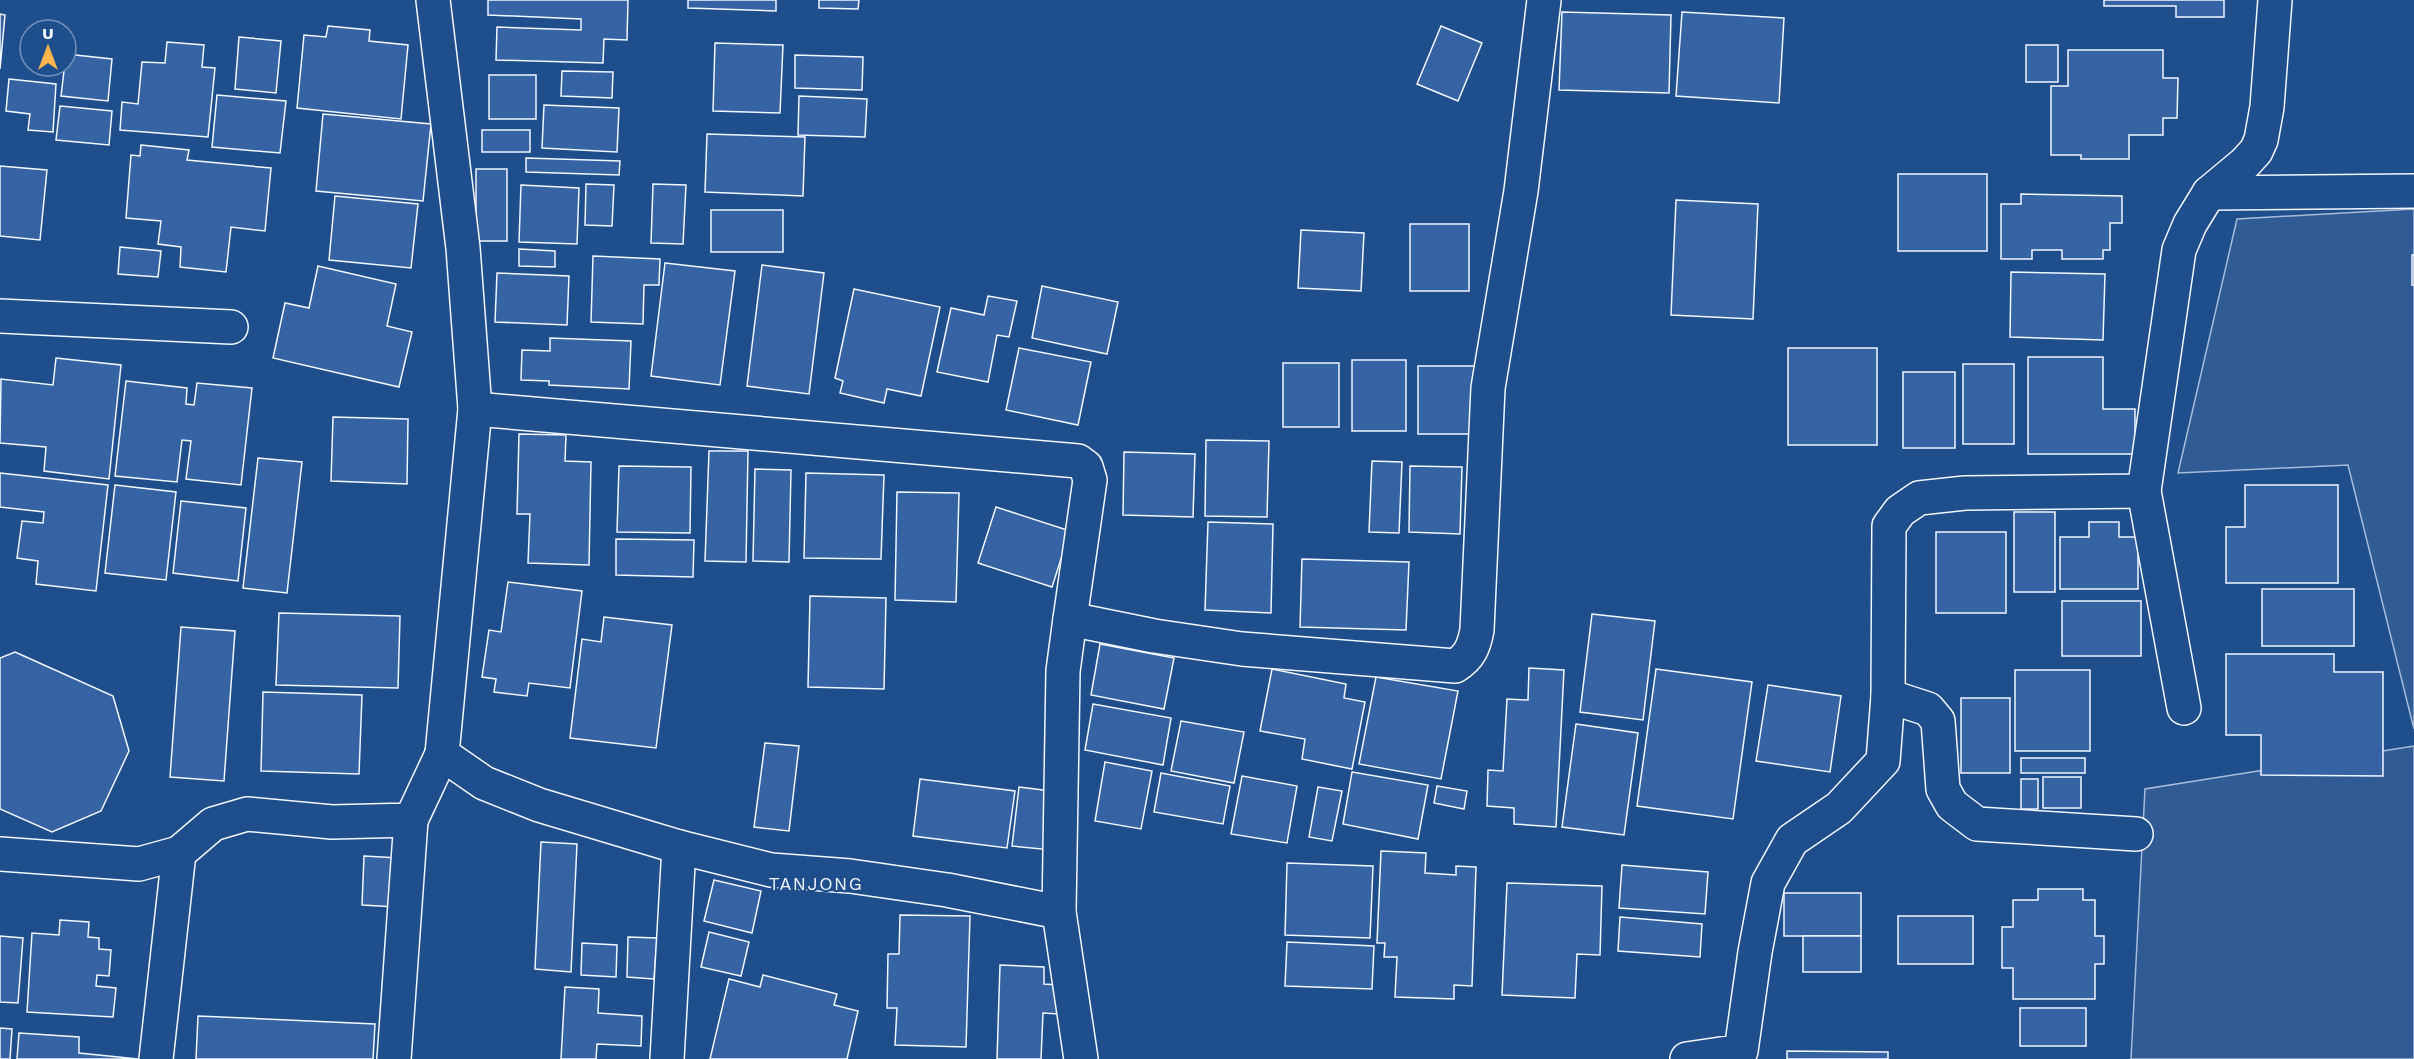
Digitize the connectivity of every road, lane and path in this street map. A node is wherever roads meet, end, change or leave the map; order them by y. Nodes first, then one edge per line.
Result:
1 (433, 0) edge
2 (1544, 0) edge
3 (2275, 0) edge
4 (2414, 191) edge
5 (2209, 192) junction
6 (0, 315) edge
7 (231, 327) dead end
8 (475, 409) junction
9 (2144, 491) junction
10 (1070, 619) junction
11 (1888, 696) junction
12 (2184, 708) dead end
13 (442, 754) junction
14 (411, 820) junction
15 (2136, 834) dead end
16 (679, 847) junction
17 (179, 853) junction
18 (0, 854) edge
19 (1059, 912) junction
20 (1742, 1055) edge
21 (156, 1059) edge
22 (394, 1059) edge
23 (666, 1059) edge
24 (1081, 1059) edge
25 (1687, 1059) edge

1 - 8 street
2 - 10 street
3 - 5 street
4 - 5 street
5 - 9 street
6 - 7 street
8 - 10 street
8 - 13 street
9 - 11 street
9 - 12 street
10 - 19 street
11 - 15 street
11 - 20 street
13 - 14 street
13 - 16 street
14 - 17 street
14 - 22 street
16 - 19 street
16 - 23 street
17 - 18 street
17 - 21 street
19 - 24 street
20 - 25 street

